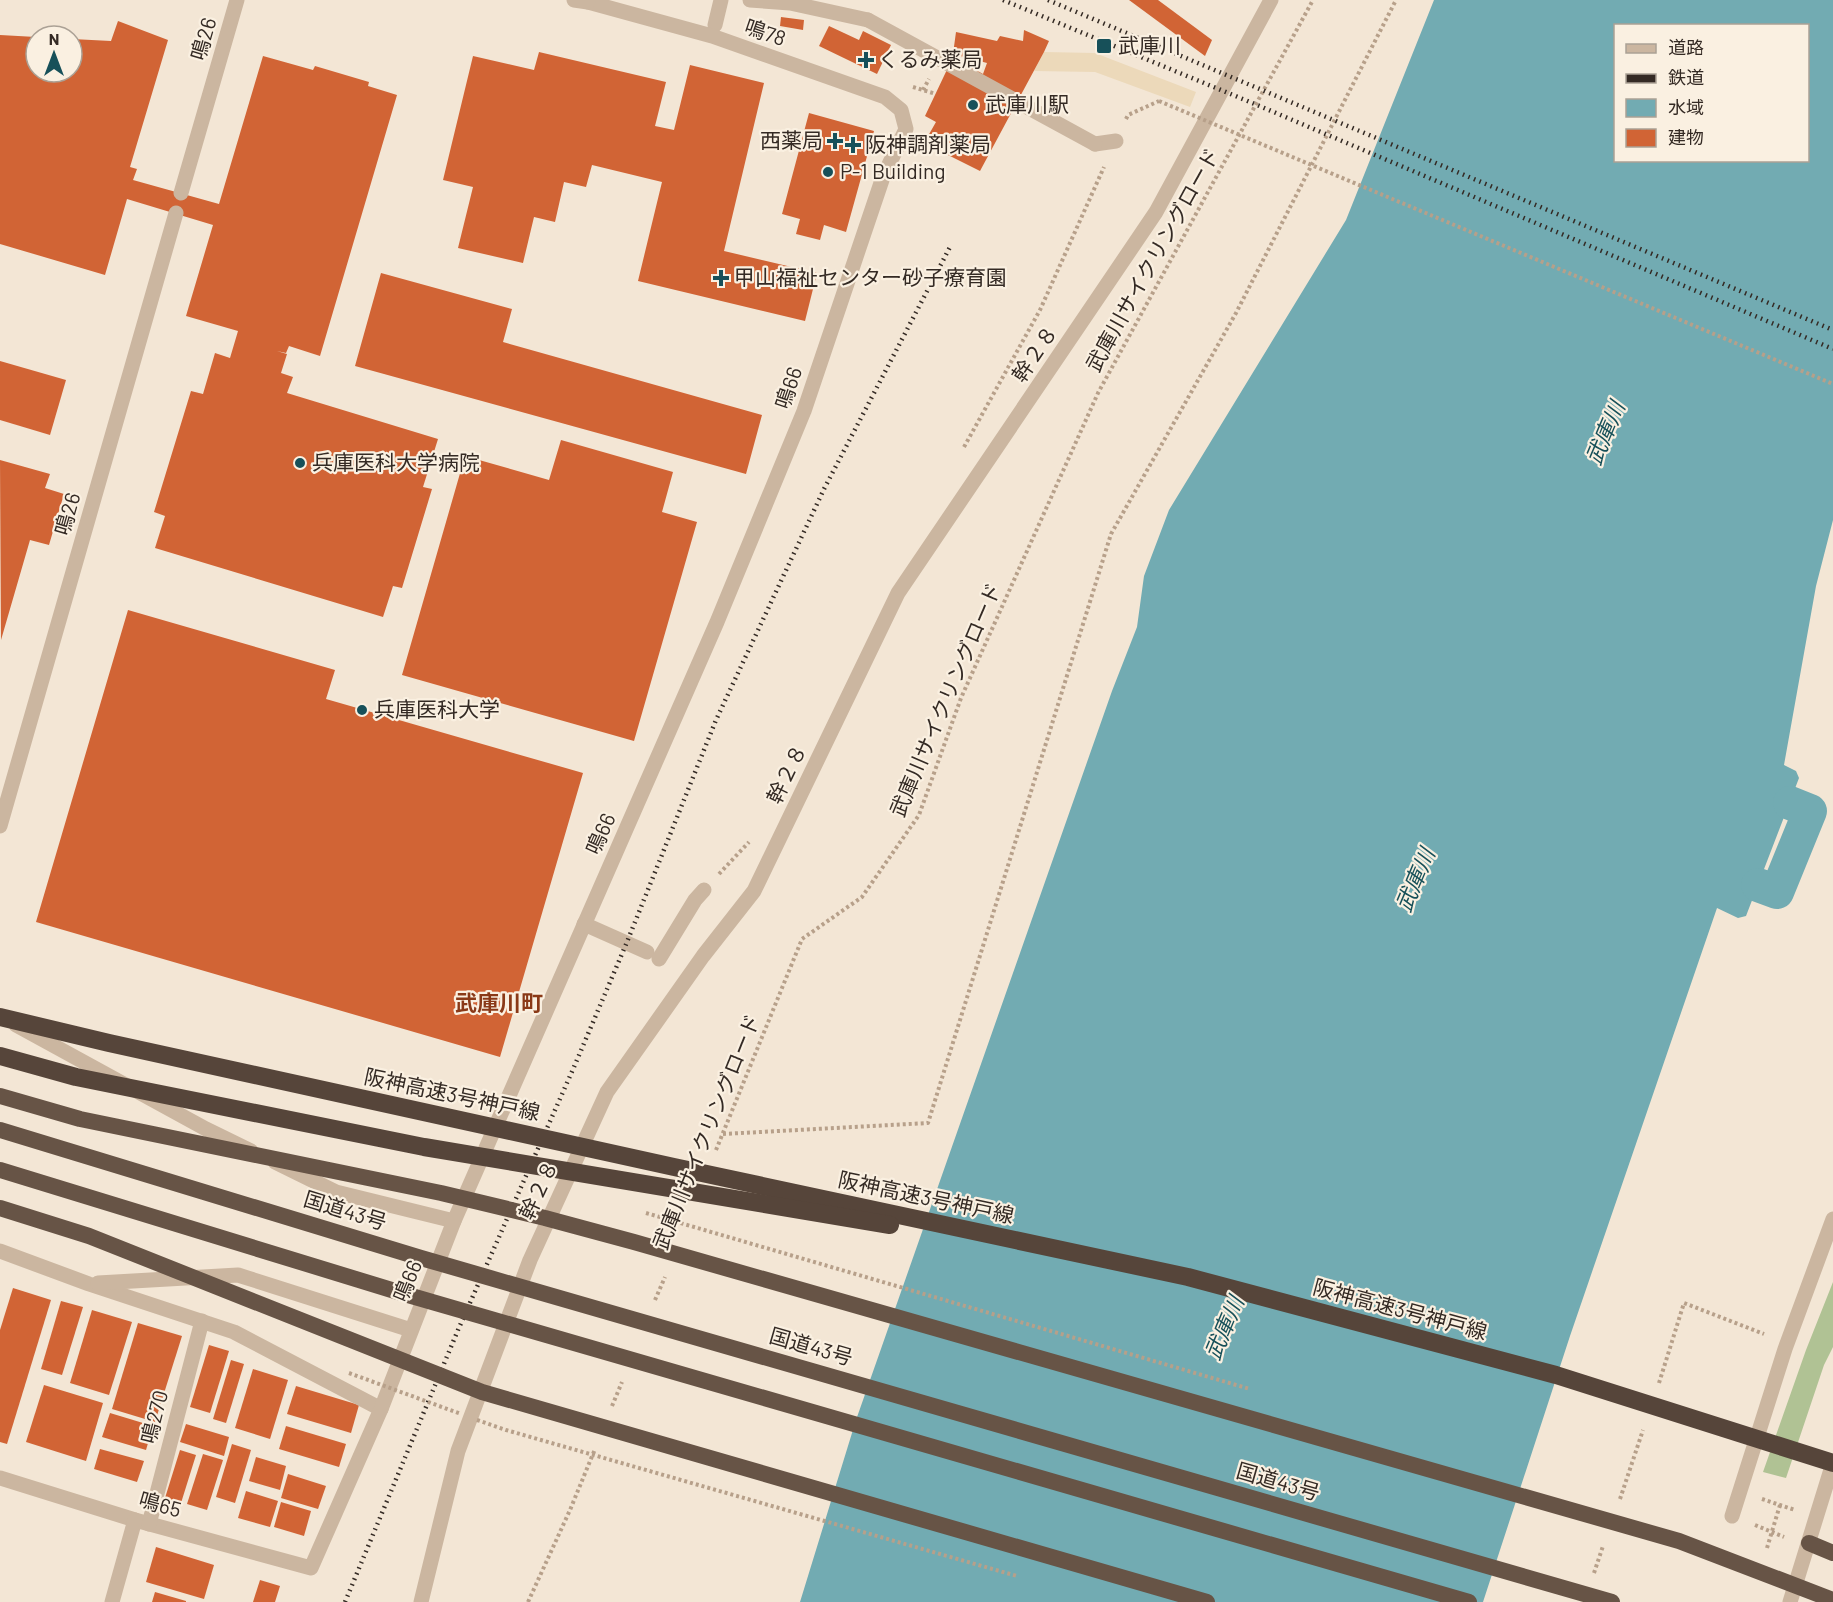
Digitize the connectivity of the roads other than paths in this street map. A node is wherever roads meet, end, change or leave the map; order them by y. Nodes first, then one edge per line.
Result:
1 (237, 0) edge
2 (721, 0) edge
3 (750, 0) edge
4 (1271, 0) edge
5 (583, 1) edge
6 (715, 25) dead end
7 (901, 110) joint
8 (1116, 141) road end
9 (181, 194) dead end
10 (176, 213) dead end
11 (0, 826) edge
12 (704, 890) dead end
13 (584, 924) junction
14 (0, 1016) edge
15 (0, 1025) edge
16 (0, 1056) edge
17 (0, 1096) edge
18 (0, 1130) edge
19 (0, 1170) edge
20 (0, 1209) edge
21 (1833, 1219) edge
22 (454, 1221) junction
23 (957, 1237) junction
24 (0, 1251) edge
25 (89, 1284) junction
26 (202, 1321) junction
27 (411, 1330) junction
28 (381, 1409) junction
29 (1833, 1463) edge
30 (1833, 1471) edge
31 (0, 1478) edge
32 (1732, 1516) road end
33 (142, 1522) junction
34 (1809, 1543) junction
35 (1833, 1553) edge
36 (310, 1568) joint
37 (1833, 1600) edge
38 (112, 1602) edge
39 (421, 1602) edge
40 (1207, 1602) edge
41 (1469, 1602) edge
42 (1612, 1602) edge
43 (1790, 1602) edge

1 - 9 street, 鳴26
2 - 6 street
3 - 8 street, bridge
4 - 39 street, 幹２８
5 - 7 street, 鳴78
7 - 13 street, 鳴66
10 - 11 street, 鳴26
12 - 13 street
13 - 22 street, 鳴66
14 - 22 street
14 - 29 highway, 阪神高速3号神戸線, bridge
15 - 23 highway, 阪神高速3号神戸線, bridge
16 - 23 highway, bridge
17 - 37 highway, bridge
18 - 42 highway, 国道43号, bridge
19 - 41 highway, bridge
20 - 40 highway, bridge
21 - 32 street
22 - 27 street, 鳴66
23 - 30 highway, 阪神高速3号神戸線
24 - 25 street
25 - 26 street
25 - 27 street
26 - 28 street
26 - 33 street, 鳴270
27 - 28 street, 鳴66
28 - 36 street, 鳴66
29 - 34 street
31 - 33 street, 鳴65
33 - 36 street, 鳴65
33 - 38 street, 鳴270
34 - 35 highway
34 - 43 street

